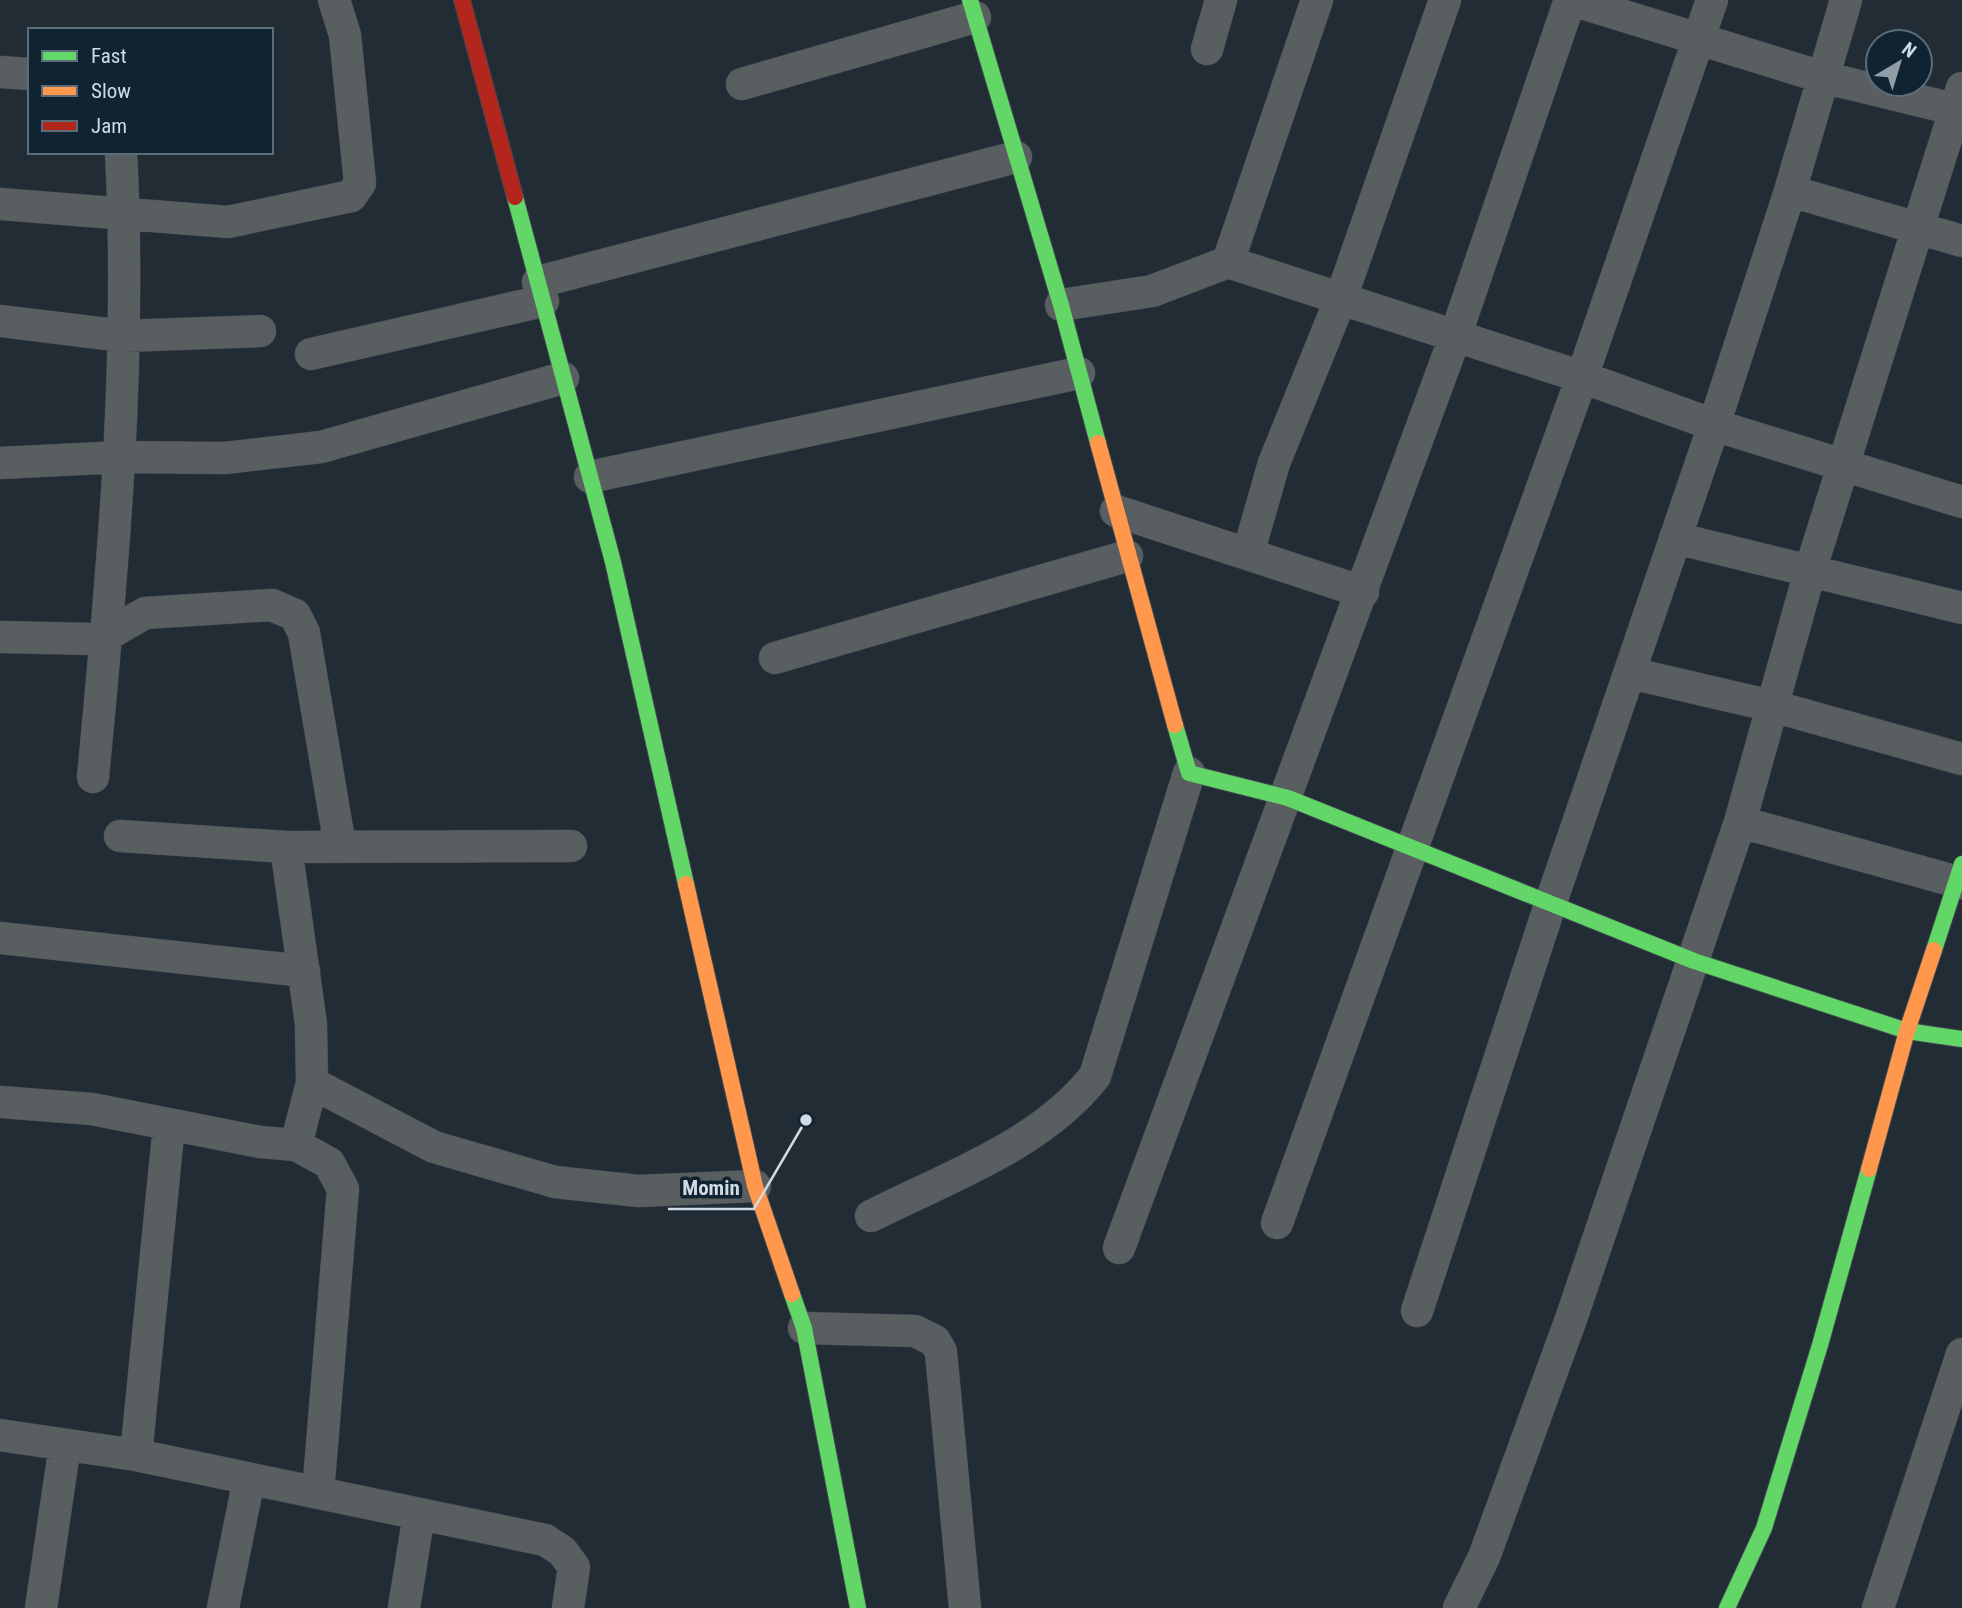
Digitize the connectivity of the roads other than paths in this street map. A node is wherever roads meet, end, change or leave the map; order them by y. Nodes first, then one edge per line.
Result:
1 (334, 0) edge
2 (462, 0) edge
3 (1221, 0) edge
4 (1317, 0) edge
5 (1445, 0) edge
6 (1571, 0) edge
7 (1712, 0) edge
8 (1846, 0) edge
9 (972, 8) edge
10 (1698, 40) junction
11 (1206, 49) dead end
12 (0, 72) edge
13 (28, 74) edge
14 (1822, 77) junction
15 (742, 84) dead end
16 (1959, 103) edge
17 (121, 154) edge
18 (1016, 157) junction
19 (1790, 191) junction
20 (0, 204) edge
21 (124, 213) junction
22 (1917, 228) junction
23 (1962, 241) edge
24 (1228, 262) junction
25 (540, 292) junction
26 (1341, 298) junction
27 (1061, 305) junction
28 (0, 321) edge
29 (260, 331) dead end
30 (123, 336) junction
31 (1455, 337) junction
32 (312, 354) dead end
33 (1079, 373) junction
34 (1582, 377) junction
35 (563, 378) junction
36 (1714, 425) junction
37 (121, 457) junction
38 (0, 463) edge
39 (1843, 464) junction
40 (590, 477) junction
41 (1962, 502) edge
42 (1116, 511) junction
43 (1675, 538) junction
44 (1248, 554) junction
45 (1128, 556) junction
46 (1810, 571) junction
47 (1363, 592) junction
48 (1962, 608) edge
49 (107, 635) junction
50 (0, 637) edge
51 (775, 658) dead end
52 (1630, 673) junction
53 (1772, 706) junction
54 (1962, 759) edge
55 (1189, 773) junction
56 (93, 777) dead end
57 (1288, 798) junction
58 (1740, 822) junction
59 (120, 836) dead end
60 (340, 846) junction
61 (571, 846) dead end
62 (286, 847) junction
63 (1412, 850) junction
64 (1960, 876) edge
65 (1550, 905) junction
66 (0, 938) edge
67 (1694, 961) junction
68 (303, 971) junction
69 (1907, 1031) junction
70 (1962, 1039) edge
71 (312, 1083) junction
72 (0, 1102) edge
73 (169, 1125) junction
74 (296, 1145) junction
75 (755, 1186) junction
76 (871, 1216) dead end
77 (1277, 1223) dead end
78 (1119, 1248) dead end
79 (1417, 1311) dead end
80 (804, 1328) junction
81 (1962, 1354) edge
82 (0, 1435) edge
83 (65, 1445) junction
84 (136, 1455) junction
85 (249, 1479) junction
86 (318, 1493) junction
87 (419, 1514) junction
88 (41, 1608) edge
89 (223, 1608) edge
90 (404, 1608) edge
91 (568, 1608) edge
92 (858, 1608) edge
93 (965, 1608) edge
94 (1459, 1608) edge
95 (1727, 1608) edge
96 (1878, 1608) edge

1 - 21 street
2 - 25 street
3 - 11 street
4 - 24 street
5 - 26 street
6 - 10 street
6 - 31 street
7 - 10 street
8 - 14 street
9 - 15 street
9 - 18 street
10 - 14 street
10 - 34 street
12 - 13 street
14 - 16 street
14 - 19 street
16 - 22 street
17 - 21 street
18 - 25 street
18 - 27 street
19 - 22 street
19 - 36 street
20 - 21 street
21 - 30 street
22 - 23 street
22 - 39 street
24 - 26 street
24 - 27 street
25 - 32 street
25 - 35 street
26 - 31 street
26 - 44 street
27 - 33 street
28 - 30 street
29 - 30 street
30 - 37 street
31 - 34 street
31 - 47 street
33 - 40 street
33 - 42 street
34 - 36 street
34 - 63 street
35 - 37 street
35 - 40 street
36 - 39 street
36 - 43 street
37 - 38 street
37 - 49 street
39 - 41 street
39 - 46 street
40 - 75 street
42 - 44 street
42 - 45 street
43 - 46 street
43 - 52 street
44 - 47 street
45 - 51 street
45 - 55 street
46 - 48 street
46 - 53 street
47 - 57 street
49 - 50 street
49 - 56 street
49 - 60 street
52 - 53 street
52 - 65 street
53 - 54 street
53 - 58 street
55 - 57 street
55 - 76 street
57 - 63 street
57 - 78 street
58 - 64 street
58 - 67 street
59 - 62 street
60 - 61 street
60 - 62 street
62 - 68 street
63 - 65 street
63 - 77 street
64 - 69 street
65 - 67 street
65 - 79 street
66 - 68 street
67 - 69 street
67 - 94 street
68 - 71 street
69 - 70 street
69 - 95 street
71 - 74 street
71 - 75 street
72 - 73 street
73 - 74 street
73 - 84 street
74 - 86 street
75 - 80 street
80 - 92 street
80 - 93 street
81 - 96 street
82 - 83 street
83 - 84 street
83 - 88 street
84 - 85 street
85 - 86 street
85 - 89 street
86 - 87 street
87 - 90 street
87 - 91 street

